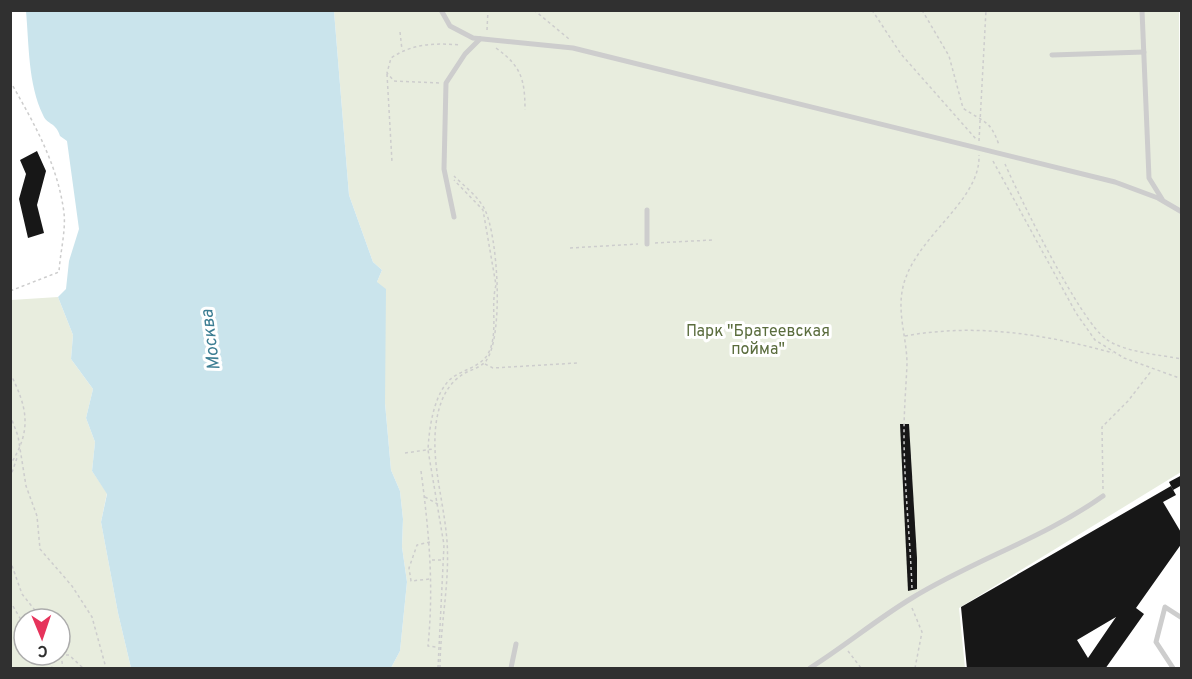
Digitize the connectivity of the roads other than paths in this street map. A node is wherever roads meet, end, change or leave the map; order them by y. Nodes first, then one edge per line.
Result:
1 (441, 10) edge
2 (1142, 10) edge
3 (483, 40) junction
4 (1144, 52) junction
5 (1052, 55) dead end
6 (1163, 201) junction
7 (647, 210) dead end
8 (1182, 212) edge
9 (454, 217) dead end
10 (647, 244) dead end
11 (1103, 496) road end
12 (1182, 618) edge
13 (516, 644) dead end
14 (511, 669) edge
15 (810, 669) edge
16 (1173, 669) edge

1 - 3 lane
2 - 4 lane
3 - 6 lane
3 - 9 lane
4 - 5 lane
4 - 6 lane
6 - 8 lane
7 - 10 lane
11 - 15 lane
12 - 16 lane
13 - 14 lane

